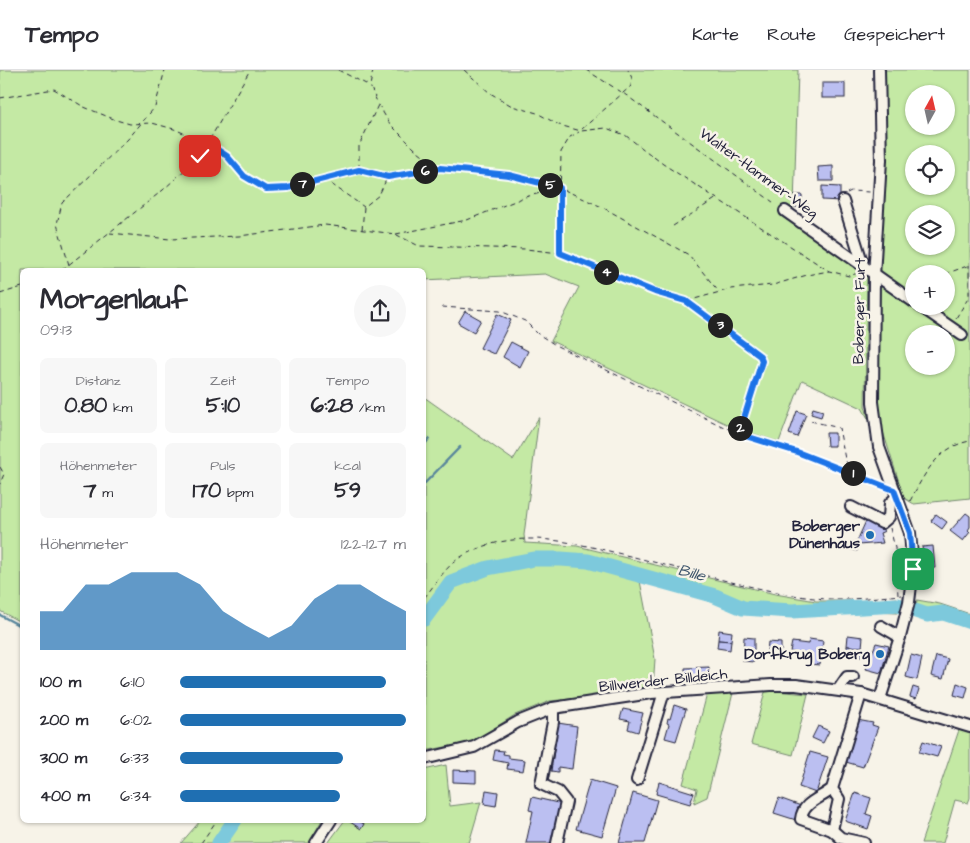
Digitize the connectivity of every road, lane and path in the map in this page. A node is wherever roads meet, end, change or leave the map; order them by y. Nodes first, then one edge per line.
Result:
1 (165, 70) edge
2 (250, 70) edge
3 (338, 70) edge
4 (373, 70) edge
5 (464, 70) edge
6 (586, 70) edge
7 (628, 70) edge
8 (879, 70) edge
9 (370, 86) junction
10 (623, 93) junction
11 (0, 98) edge
12 (378, 104) junction
13 (139, 124) junction
14 (581, 131) junction
15 (207, 143) junction
16 (440, 168) junction
17 (359, 170) junction
18 (388, 177) junction
19 (323, 179) junction
20 (560, 188) junction
21 (879, 192) junction
22 (718, 198) junction
23 (843, 201) joint
24 (364, 207) junction
25 (786, 211) joint
26 (673, 226) dead end
27 (362, 230) junction
28 (110, 233) junction
29 (395, 234) junction
30 (560, 253) junction
31 (969, 265) edge
32 (69, 266) junction
33 (66, 268) edge
34 (864, 268) junction
35 (955, 270) edge
36 (829, 271) junction
37 (874, 276) junction
38 (20, 288) edge
39 (719, 292) junction
40 (0, 294) edge
41 (905, 296) edge
42 (686, 301) junction
43 (442, 308) dead end
44 (933, 315) edge
45 (947, 325) edge
46 (951, 325) edge
47 (955, 330) edge
48 (962, 335) dead end
49 (811, 422) dead end
50 (739, 434) junction
51 (970, 441) edge
52 (0, 466) edge
53 (851, 472) junction
54 (0, 484) edge
55 (896, 493) junction
56 (851, 507) dead end
57 (904, 512) junction
58 (887, 521) junction
59 (426, 595) edge
60 (898, 595) junction
61 (909, 599) junction
62 (881, 626) dead end
63 (900, 637) junction
64 (853, 677) dead end
65 (838, 690) junction
66 (664, 692) junction
67 (861, 694) junction
68 (880, 699) junction
69 (553, 708) junction
70 (970, 727) edge
71 (426, 759) edge
72 (637, 780) dead end
73 (832, 789) junction
74 (215, 823) edge
75 (329, 823) edge
76 (832, 830) junction
77 (201, 843) edge
78 (316, 843) edge
79 (557, 843) edge
80 (864, 843) edge

1 - 13 path
2 - 15 path
3 - 9 path
4 - 9 path
5 - 14 path
6 - 10 path, Walter-Hammer-Weg
7 - 10 path
8 - 21 street, Boberger Furt
9 - 12 path
10 - 14 path
10 - 25 path, Walter-Hammer-Weg
11 - 13 path
12 - 16 path
12 - 17 path
13 - 15 path
13 - 32 path
14 - 20 path
14 - 22 path
15 - 19 path
15 - 28 path
16 - 18 path
16 - 20 path
17 - 18 path
17 - 19 path
18 - 24 path
19 - 24 path
20 - 29 path
20 - 30 path
20 - 39 path
21 - 23 path
21 - 37 street, Boberger Furt
22 - 26 path
22 - 36 path
23 - 34 street
24 - 27 path
25 - 34 street, Walter-Hammer-Weg
27 - 28 path
27 - 29 path
28 - 32 path
29 - 30 path
30 - 42 path
31 - 35 path
31 - 46 path
32 - 33 path
34 - 36 path
34 - 37 street, Walter-Hammer-Weg
36 - 39 path
37 - 41 street, Walter-Hammer-Weg
37 - 55 street, Boberger Furt
38 - 40 path
39 - 42 path
42 - 50 path
43 - 50 path
44 - 45 street
47 - 48 street
49 - 53 path
50 - 53 path
51 - 57 path
52 - 54 path
53 - 55 path
55 - 57 street, Boberger Furt
55 - 58 street
56 - 58 street
57 - 61 street, Boberger Furt
58 - 60 path
59 - 60 path
60 - 61 path
61 - 63 street, Boberger Furt
62 - 63 street
63 - 68 street, Boberger Furt
64 - 65 street
65 - 66 street, Billwerder Billdeich
65 - 67 street, Billwerder Billdeich
66 - 69 street, Billwerder Billdeich
66 - 72 street
67 - 68 street, Billwerder Billdeich
67 - 73 street
68 - 70 street, Billwerder Billdeich
69 - 71 street, Billwerder Billdeich
69 - 79 street
73 - 76 street
73 - 76 street
74 - 77 path
75 - 78 street
76 - 80 street

